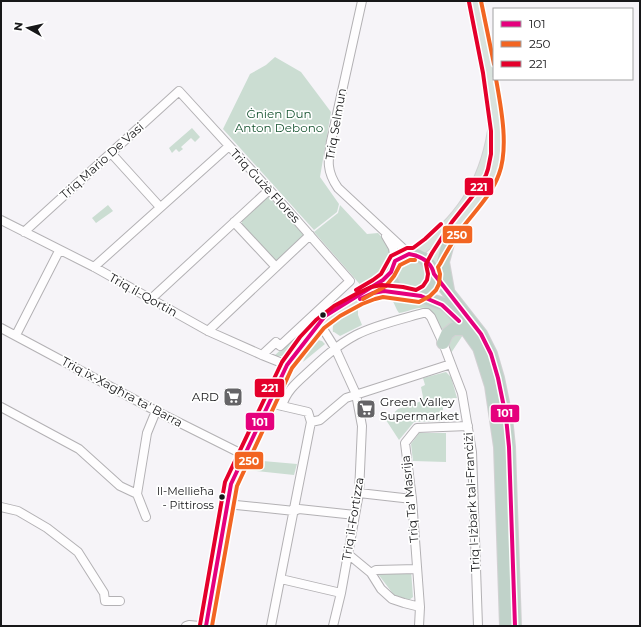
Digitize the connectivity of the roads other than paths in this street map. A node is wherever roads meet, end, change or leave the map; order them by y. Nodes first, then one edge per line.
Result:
1 (362, 1) edge
2 (475, 1) edge
3 (179, 91) joint
4 (495, 117) junction
5 (229, 146) junction
6 (111, 153) junction
7 (269, 190) junction
8 (160, 207) junction
9 (1, 220) edge
10 (234, 222) junction
11 (381, 229) junction
12 (24, 232) junction
13 (310, 235) junction
14 (450, 236) junction
15 (59, 251) junction
16 (412, 254) junction
17 (276, 266) junction
18 (393, 266) junction
19 (94, 267) junction
20 (433, 270) junction
21 (448, 291) junction
22 (402, 293) junction
23 (419, 296) junction
24 (151, 299) junction
25 (320, 324) junction
26 (1, 328) edge
27 (208, 331) junction
28 (467, 331) junction
29 (16, 335) junction
30 (443, 343) junction
31 (335, 348) junction
32 (262, 355) junction
33 (451, 364) junction
34 (287, 365) junction
35 (356, 394) junction
36 (268, 403) junction
37 (282, 406) junction
38 (1, 407) edge
39 (156, 411) junction
40 (311, 422) junction
41 (468, 426) junction
42 (244, 455) junction
43 (359, 493) junction
44 (137, 494) junction
45 (412, 499) junction
46 (226, 504) junction
47 (1, 507) edge
48 (294, 511) junction
49 (355, 515) junction
50 (146, 518) dead end
51 (348, 554) junction
52 (417, 569) junction
53 (372, 573) junction
54 (281, 579) junction
55 (341, 593) junction
56 (120, 601) dead end
57 (420, 607) junction
58 (186, 626) edge
59 (200, 626) edge
60 (206, 626) edge
61 (271, 626) edge
62 (333, 626) edge
63 (419, 626) edge
64 (478, 626) edge
65 (506, 626) edge
66 (515, 626) edge

1 - 11 street, Triq Selmun
2 - 4 main road
3 - 5 street, Triq Ġużè Flores
3 - 6 street, Triq Mario De Vasi
4 - 14 main road
4 - 16 main road
5 - 7 street, Triq Ġużè Flores
5 - 8 street
6 - 8 street
6 - 12 street, Triq Mario De Vasi
7 - 10 street
7 - 13 street, Triq Ġużè Flores
8 - 19 street
9 - 12 street, Triq il-Qortin
10 - 17 street
10 - 24 street
11 - 16 street, Triq Selmun
11 - 18 street, Triq Selmun
12 - 15 street, Triq il-Qortin
13 - 17 street
13 - 32 street, Triq Ġużè Flores
14 - 20 main road
14 - 21 highway
15 - 19 street, Triq il-Qortin
15 - 29 street
16 - 18 highway
16 - 20 highway
17 - 27 street
18 - 22 highway
18 - 25 main road
19 - 24 street, Triq il-Qortin
20 - 21 highway
20 - 23 highway
21 - 66 highway
22 - 23 highway
22 - 25 main road
23 - 28 highway
24 - 27 street, Triq il-Qortin
25 - 31 street, Triq il-Fortizza
25 - 34 main road
26 - 29 street, Triq ix-Xagħra ta' Barra
27 - 32 street, Triq il-Qortin
28 - 30 highway
28 - 65 highway
29 - 39 street, Triq ix-Xagħra ta' Barra
30 - 31 street, Triq l-Iżbark tal-Franċiżi
30 - 33 street, Triq l-Iżbark tal-Franċiżi
31 - 35 street, Triq il-Fortizza
31 - 37 street
32 - 34 street, Triq il-Qortin
33 - 35 street
33 - 41 street, Triq l-Iżbark tal-Franċiżi
34 - 36 main road
35 - 40 street
35 - 43 street, Triq il-Fortizza
36 - 37 street
36 - 42 main road
37 - 40 street
38 - 44 street
39 - 42 street, Triq ix-Xagħra ta' Barra
39 - 44 street
40 - 48 street
41 - 45 street, Triq Ta' Masrija
41 - 64 street, Triq l-Iżbark tal-Franċiżi
42 - 46 main road
43 - 45 street
43 - 49 street, Triq il-Fortizza
44 - 50 street
45 - 52 street, Triq Ta' Masrija
46 - 48 street
46 - 60 main road
47 - 56 street
48 - 49 street
48 - 54 street
49 - 51 street, Triq il-Fortizza
51 - 53 street
51 - 55 street, Triq il-Fortizza
52 - 53 street
52 - 57 street, Triq Ta' Masrija
53 - 57 street
54 - 55 street
54 - 61 street
55 - 62 street, Triq il-Fortizza
57 - 63 street, Triq Ta' Masrija
58 - 59 street

